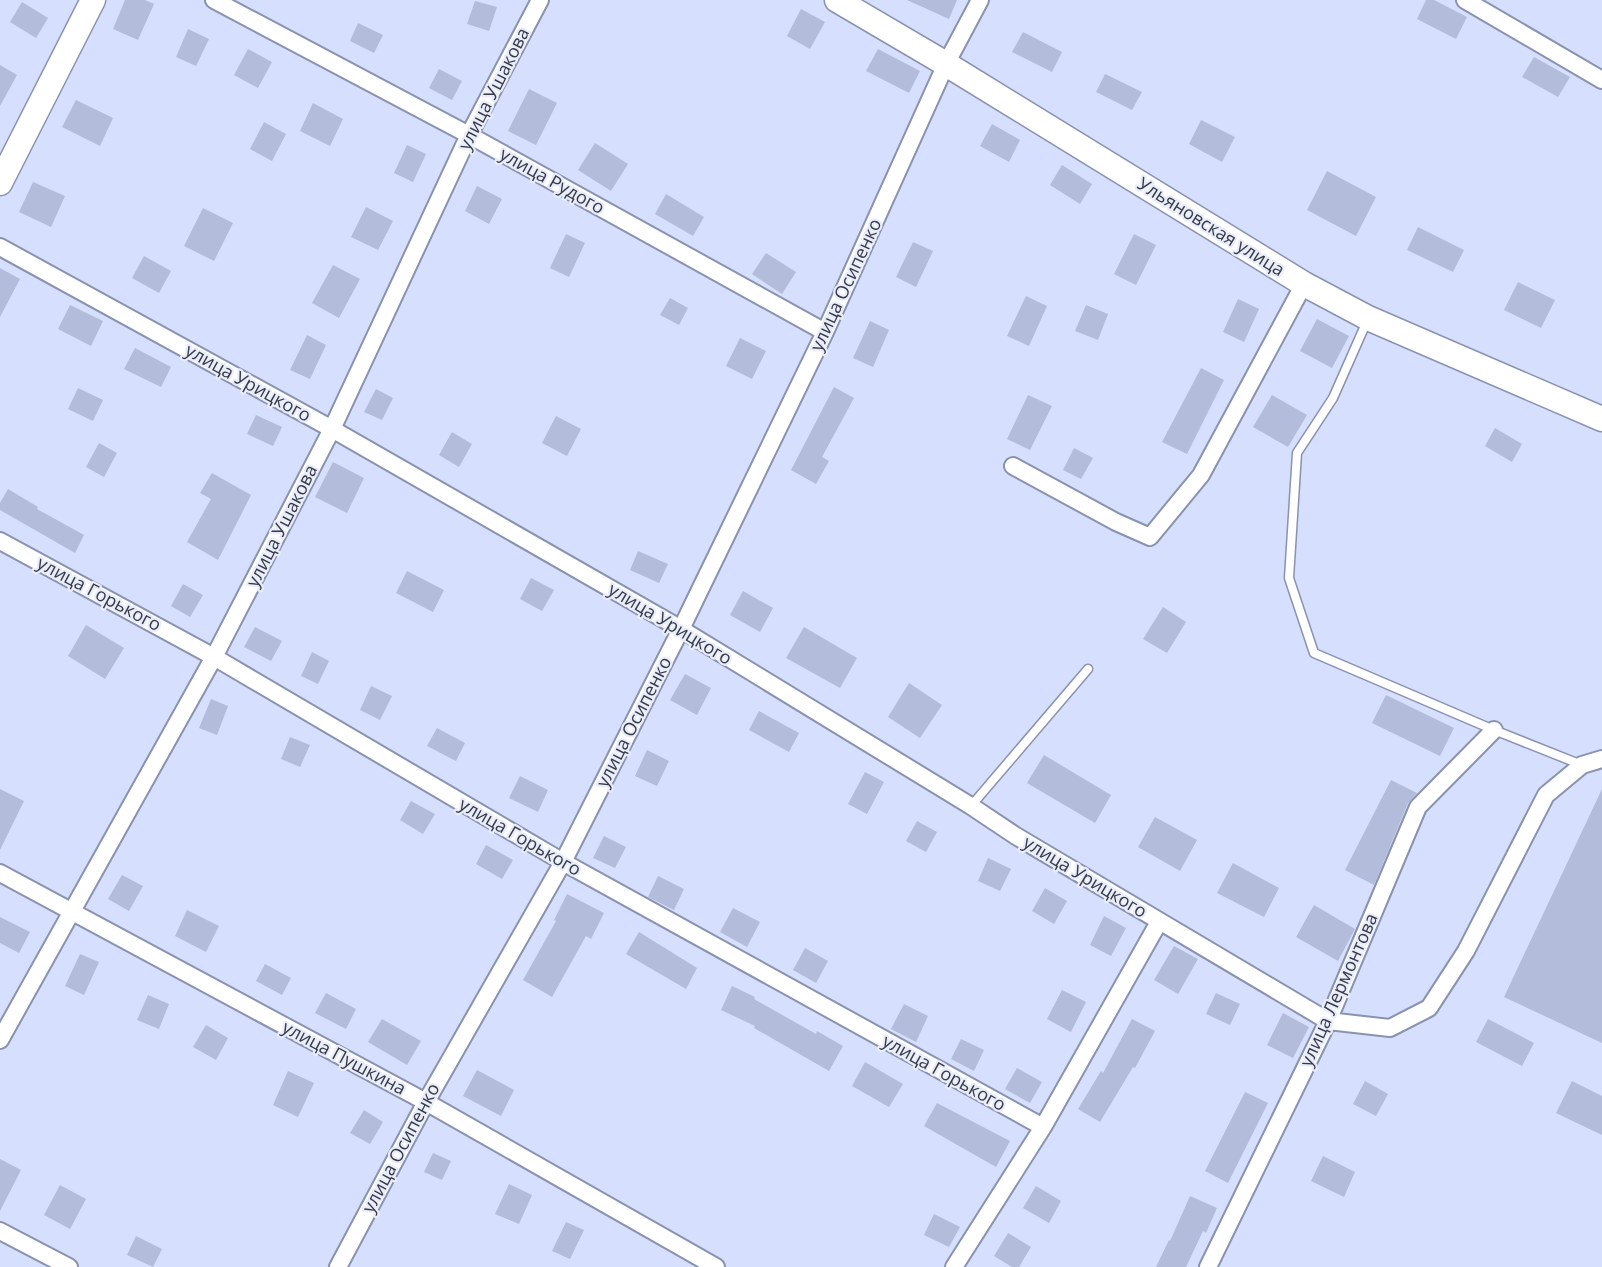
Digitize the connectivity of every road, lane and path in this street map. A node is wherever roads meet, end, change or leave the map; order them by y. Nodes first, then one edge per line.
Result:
1 (93, 0) edge
2 (214, 0) edge
3 (540, 0) edge
4 (837, 0) edge
5 (980, 0) edge
6 (1465, 0) edge
7 (946, 64) junction
8 (1602, 80) edge
9 (468, 135) junction
10 (0, 183) edge
11 (0, 247) edge
12 (1304, 284) junction
13 (1368, 318) junction
14 (825, 332) junction
15 (1602, 419) edge
16 (332, 429) junction
17 (1013, 466) dead end
18 (0, 541) edge
19 (681, 628) junction
20 (214, 657) junction
21 (1088, 669) dead end
22 (1494, 730) junction
23 (1602, 759) edge
24 (1582, 765) junction
25 (971, 806) junction
26 (563, 862) junction
27 (0, 873) edge
28 (71, 911) junction
29 (1159, 922) junction
30 (1328, 1021) junction
31 (0, 1040) edge
32 (426, 1102) junction
33 (1042, 1127) junction
34 (0, 1231) edge
35 (69, 1267) edge
36 (338, 1267) edge
37 (716, 1267) edge
38 (954, 1267) edge
39 (1208, 1267) edge

1 - 10 street
2 - 9 street, улица Рудого
3 - 9 street, улица Ушакова
4 - 7 street, Ульяновская улица
5 - 7 street, улица Осипенко
6 - 8 street
7 - 12 street, Ульяновская улица
7 - 14 street, улица Осипенко
9 - 14 street, улица Рудого
9 - 16 street, улица Ушакова
11 - 16 street, улица Урицкого
12 - 13 street, Ульяновская улица
12 - 17 street
13 - 15 street, Ульяновская улица
13 - 22 lane
14 - 19 street, улица Осипенко
16 - 19 street, улица Урицкого
16 - 20 street, улица Ушакова
18 - 20 street, улица Горького
19 - 25 street, улица Урицкого
19 - 26 street, улица Осипенко
20 - 26 street, улица Горького
20 - 28 street, улица Ушакова
21 - 25 lane
22 - 24 lane
22 - 30 street, улица Лермонтова
23 - 24 street
24 - 30 street
25 - 29 street, улица Урицкого
26 - 32 street, улица Осипенко
26 - 33 street, улица Горького
27 - 28 street, улица Пушкина
28 - 31 street, улица Ушакова
28 - 32 street, улица Пушкина
29 - 30 street, улица Урицкого
29 - 33 street
30 - 39 street, улица Лермонтова
32 - 36 street, улица Осипенко
32 - 37 street, улица Пушкина
33 - 38 street
34 - 35 street

